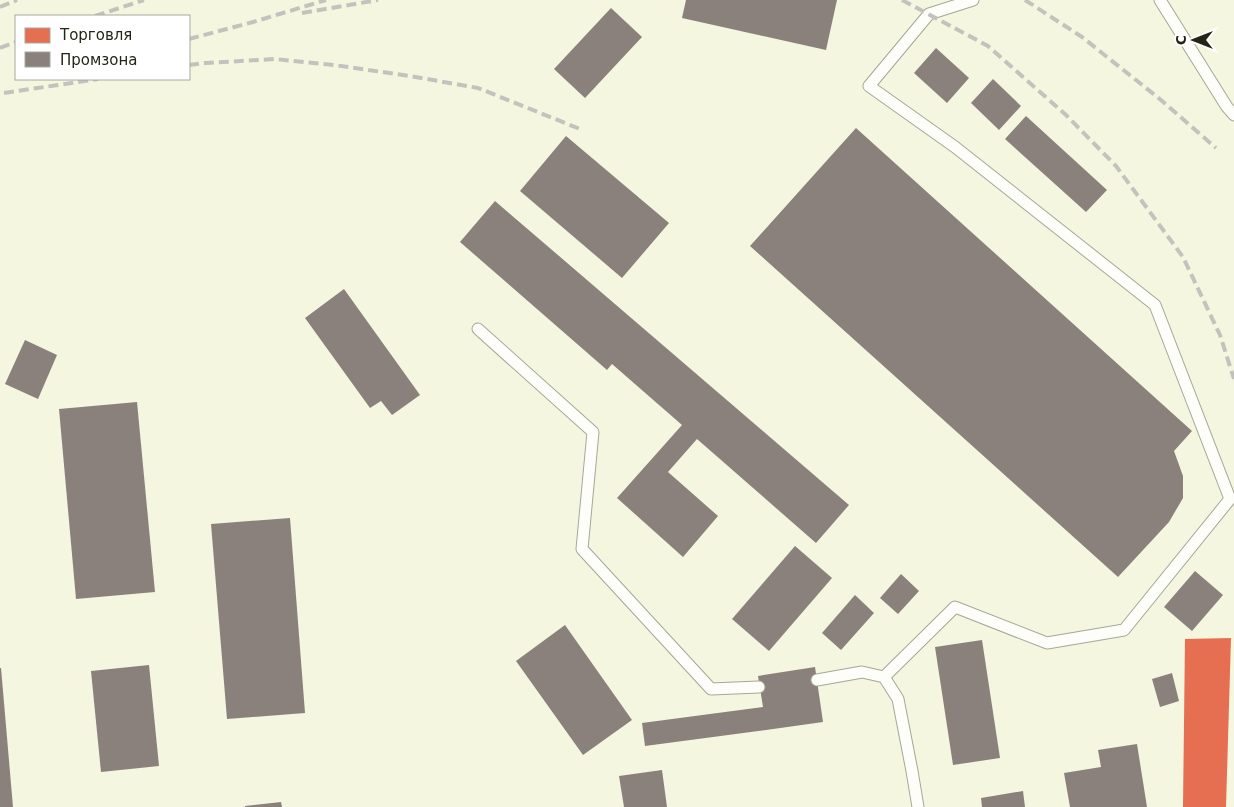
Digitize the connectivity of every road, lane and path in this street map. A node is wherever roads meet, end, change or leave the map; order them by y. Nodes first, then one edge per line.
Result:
1 (973, 0) edge
2 (1160, 0) edge
3 (1234, 115) edge
4 (478, 329) dead end
5 (1232, 499) edge
6 (884, 677) junction
7 (817, 680) dead end
8 (759, 687) dead end
9 (918, 807) edge

1 - 5 lane
2 - 3 lane
4 - 8 lane
5 - 6 lane
6 - 7 lane
6 - 9 lane

